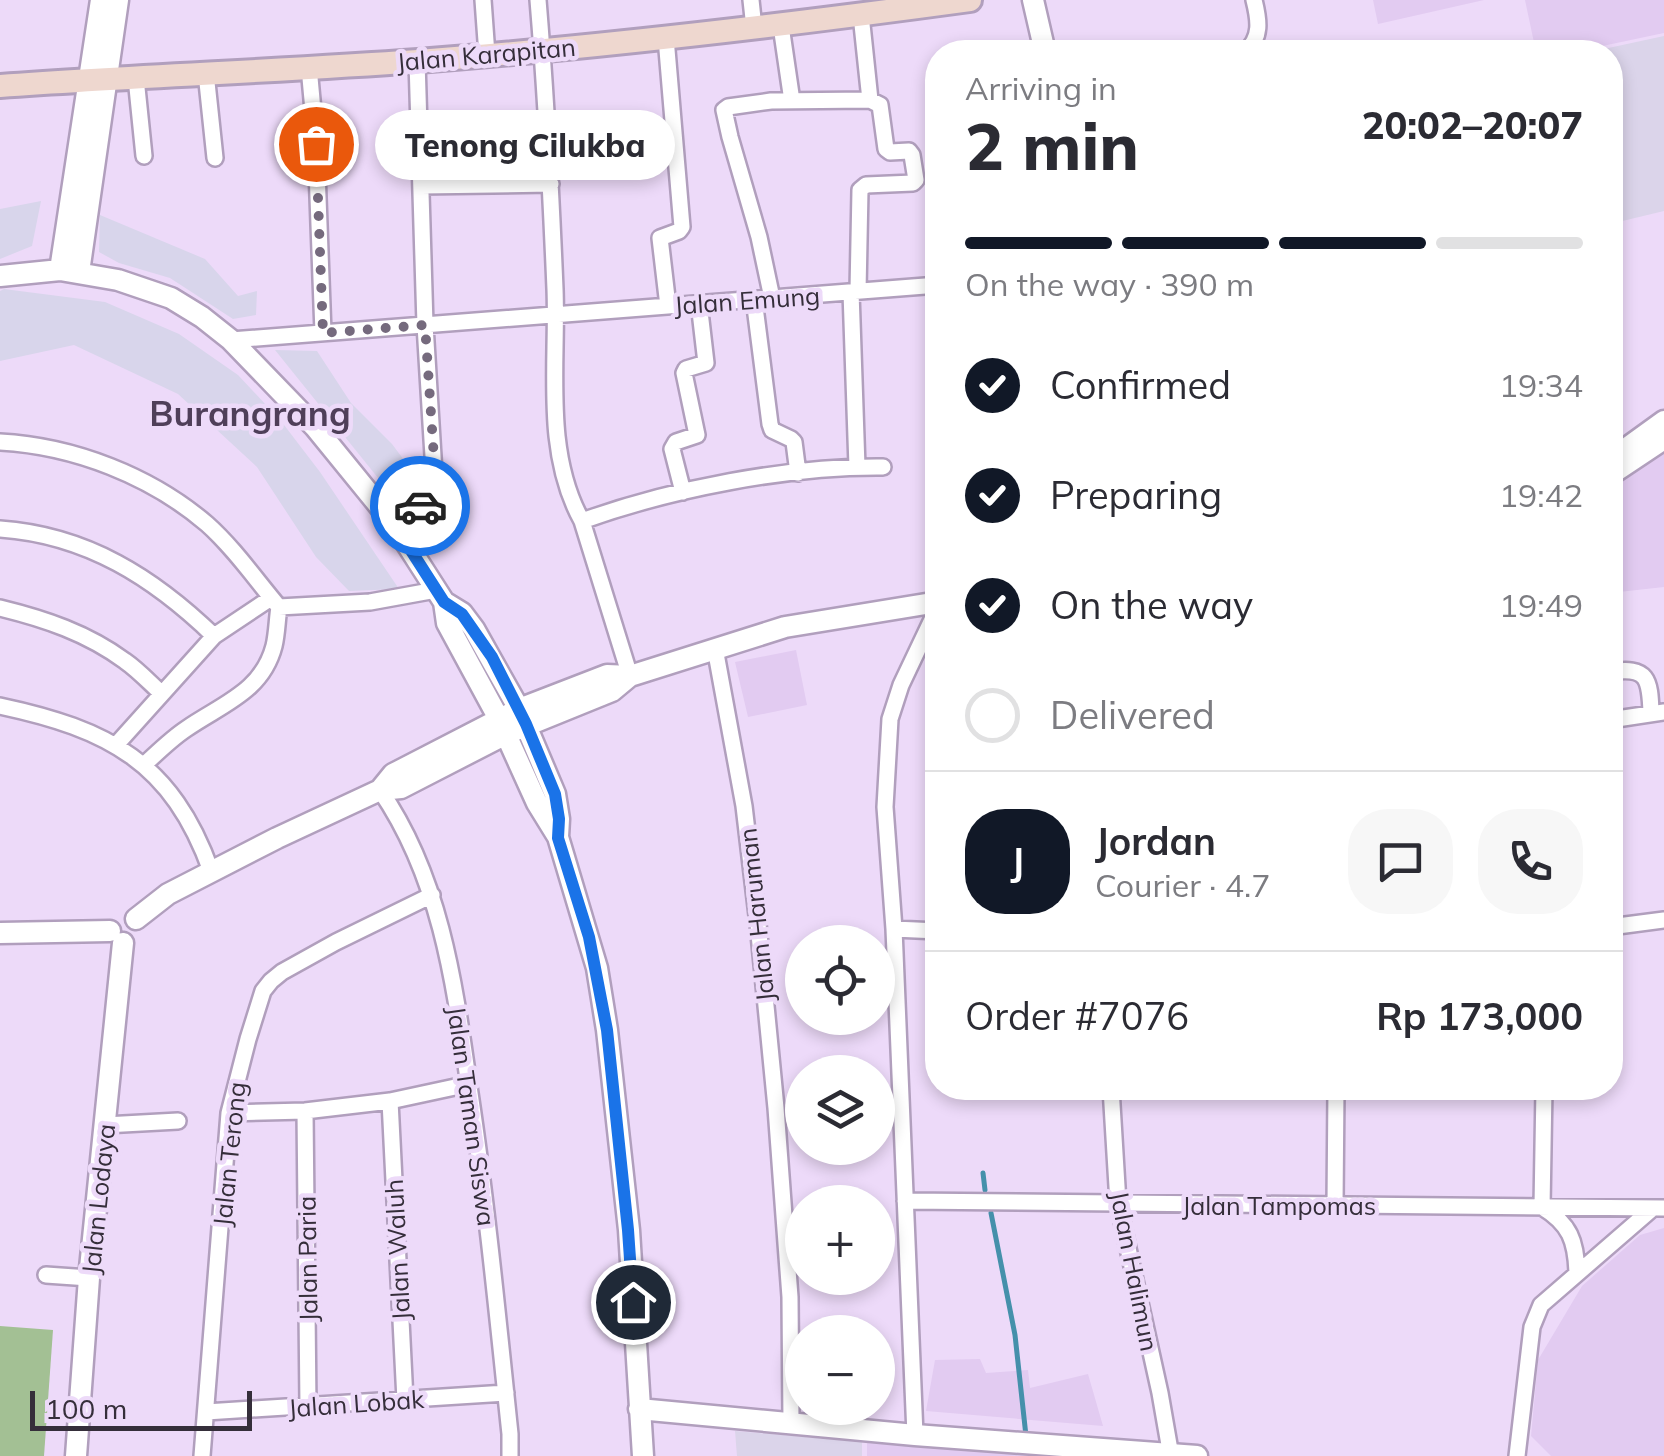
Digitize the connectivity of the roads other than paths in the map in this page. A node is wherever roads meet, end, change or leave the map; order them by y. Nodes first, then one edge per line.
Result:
1 (101, 0) edge
2 (118, 0) edge
3 (483, 0) edge
4 (538, 0) edge
5 (750, 0) edge
6 (970, 0) edge
7 (1033, 0) edge
8 (1254, 0) edge
9 (861, 15) junction
10 (782, 26) junction
11 (754, 28) junction
12 (666, 38) junction
13 (1041, 40) edge
14 (1257, 40) edge
15 (543, 50) junction
16 (486, 55) junction
17 (417, 60) junction
18 (308, 67) junction
19 (206, 74) junction
20 (136, 78) junction
21 (98, 80) junction
22 (0, 86) edge
23 (870, 100) junction
24 (792, 101) junction
25 (144, 156) dead end
26 (215, 158) dead end
27 (551, 184) junction
28 (421, 186) junction
29 (70, 272) junction
30 (0, 276) edge
31 (925, 286) edge
32 (854, 292) junction
33 (772, 298) junction
34 (754, 299) junction
35 (699, 304) junction
36 (668, 306) junction
37 (556, 315) junction
38 (425, 325) junction
39 (323, 333) junction
40 (230, 340) junction
41 (1664, 422) edge
42 (1664, 439) edge
43 (0, 442) edge
44 (1623, 451) edge
45 (857, 466) junction
46 (1623, 466) edge
47 (883, 467) dead end
48 (798, 473) junction
49 (684, 492) junction
50 (582, 521) junction
51 (394, 524) junction
52 (0, 529) edge
53 (440, 596) junction
54 (281, 604) junction
55 (925, 606) edge
56 (0, 608) edge
57 (925, 632) edge
58 (214, 636) junction
59 (716, 648) junction
60 (1623, 670) edge
61 (630, 676) junction
62 (161, 693) junction
63 (0, 706) edge
64 (1658, 712) edge
65 (523, 717) junction
66 (1623, 718) edge
67 (502, 726) junction
68 (116, 745) junction
69 (145, 764) junction
70 (380, 790) junction
71 (558, 838) junction
72 (211, 870) junction
73 (432, 895) junction
74 (1664, 920) edge
75 (894, 925) edge
76 (1623, 925) edge
77 (895, 930) edge
78 (925, 931) edge
79 (0, 932) edge
80 (117, 937) junction
81 (895, 955) edge
82 (469, 1084) junction
83 (1112, 1100) edge
84 (1336, 1100) edge
85 (1544, 1100) edge
86 (390, 1101) junction
87 (305, 1111) junction
88 (229, 1113) junction
89 (178, 1121) dead end
90 (105, 1125) junction
91 (905, 1201) junction
92 (1118, 1203) junction
93 (1335, 1205) junction
94 (1542, 1207) junction
95 (1659, 1208) edge
96 (1577, 1273) junction
97 (46, 1276) dead end
98 (89, 1278) junction
99 (790, 1315) edge
100 (506, 1393) junction
101 (405, 1400) junction
102 (308, 1407) junction
103 (639, 1409) junction
104 (206, 1412) junction
105 (785, 1423) edge
106 (802, 1425) edge
107 (915, 1435) junction
108 (1170, 1455) edge
109 (76, 1456) edge
110 (202, 1456) edge
111 (510, 1456) edge
112 (643, 1456) edge
113 (1196, 1456) edge
114 (1516, 1456) edge

1 - 21 street
2 - 21 street
3 - 16 street
4 - 15 street
5 - 11 street
6 - 9 main road, Jalan Karapitan
7 - 13 street
8 - 14 street
9 - 10 main road, Jalan Karapitan
9 - 23 street
10 - 11 main road, Jalan Karapitan
10 - 24 street
11 - 12 main road, Jalan Karapitan
12 - 15 main road, Jalan Karapitan
12 - 36 street
15 - 16 main road, Jalan Karapitan
15 - 27 street
16 - 17 main road, Jalan Karapitan
17 - 18 main road, Jalan Karapitan
17 - 28 street
18 - 19 main road, Jalan Karapitan
18 - 39 street
19 - 20 main road, Jalan Karapitan
19 - 26 street
20 - 21 main road, Jalan Karapitan
20 - 25 street
21 - 22 main road, Jalan Karapitan
21 - 29 street
23 - 24 street
23 - 32 street
24 - 33 street
27 - 28 street
27 - 37 street
28 - 38 street
29 - 30 street
29 - 40 street
31 - 32 street, Jalan Emung
32 - 33 street, Jalan Emung
32 - 45 street
33 - 34 street, Jalan Emung
34 - 35 street, Jalan Emung
34 - 48 street
35 - 36 street, Jalan Emung
35 - 49 street
36 - 37 street, Jalan Emung
37 - 38 street, Jalan Emung
37 - 50 street
38 - 39 street, Jalan Emung
38 - 51 street
39 - 40 street, Jalan Emung
40 - 51 street
41 - 44 street
42 - 46 street
43 - 54 street
45 - 47 street
45 - 48 street
48 - 49 street
49 - 50 street
50 - 61 street
51 - 53 street
52 - 58 street
53 - 54 street
53 - 65 street
53 - 67 street
54 - 58 street
54 - 69 street
55 - 59 street
56 - 62 street
57 - 75 street
58 - 62 street
59 - 61 street
59 - 99 street, Jalan Haruman
60 - 64 street
61 - 65 street
62 - 68 street
63 - 68 street
64 - 66 street
65 - 67 street
65 - 71 street
67 - 70 street
67 - 71 street
68 - 69 street
69 - 72 street
70 - 72 street
70 - 73 street, Jalan Taman Siswa
71 - 103 street
72 - 80 street
73 - 82 street, Jalan Taman Siswa
73 - 88 street, Jalan Terong
74 - 76 street
77 - 78 street
79 - 80 street
80 - 90 street, Jalan Lodaya
81 - 91 street
82 - 86 street
82 - 100 street, Jalan Taman Siswa
83 - 92 street, Jalan Halimun
84 - 93 street
85 - 94 street
86 - 87 street
86 - 101 street, Jalan Waluh
87 - 88 street
87 - 102 street, Jalan Paria
88 - 104 street, Jalan Terong
89 - 90 street
90 - 98 street, Jalan Lodaya
91 - 92 street, Jalan Tampomas
91 - 107 street
92 - 93 street, Jalan Tampomas
92 - 108 street, Jalan Halimun
93 - 94 street, Jalan Tampomas
94 - 95 street, Jalan Tampomas
94 - 96 street
95 - 96 street, Jalan Tampomas
96 - 114 street, Jalan Tampomas
97 - 98 street
98 - 109 street, Jalan Lodaya
100 - 101 street, Jalan Lobak
100 - 111 street, Jalan Taman Siswa
101 - 102 street, Jalan Lobak
102 - 104 street, Jalan Lobak
103 - 105 street
103 - 112 street
104 - 110 street, Jalan Terong
106 - 107 street
107 - 108 street
108 - 113 street

